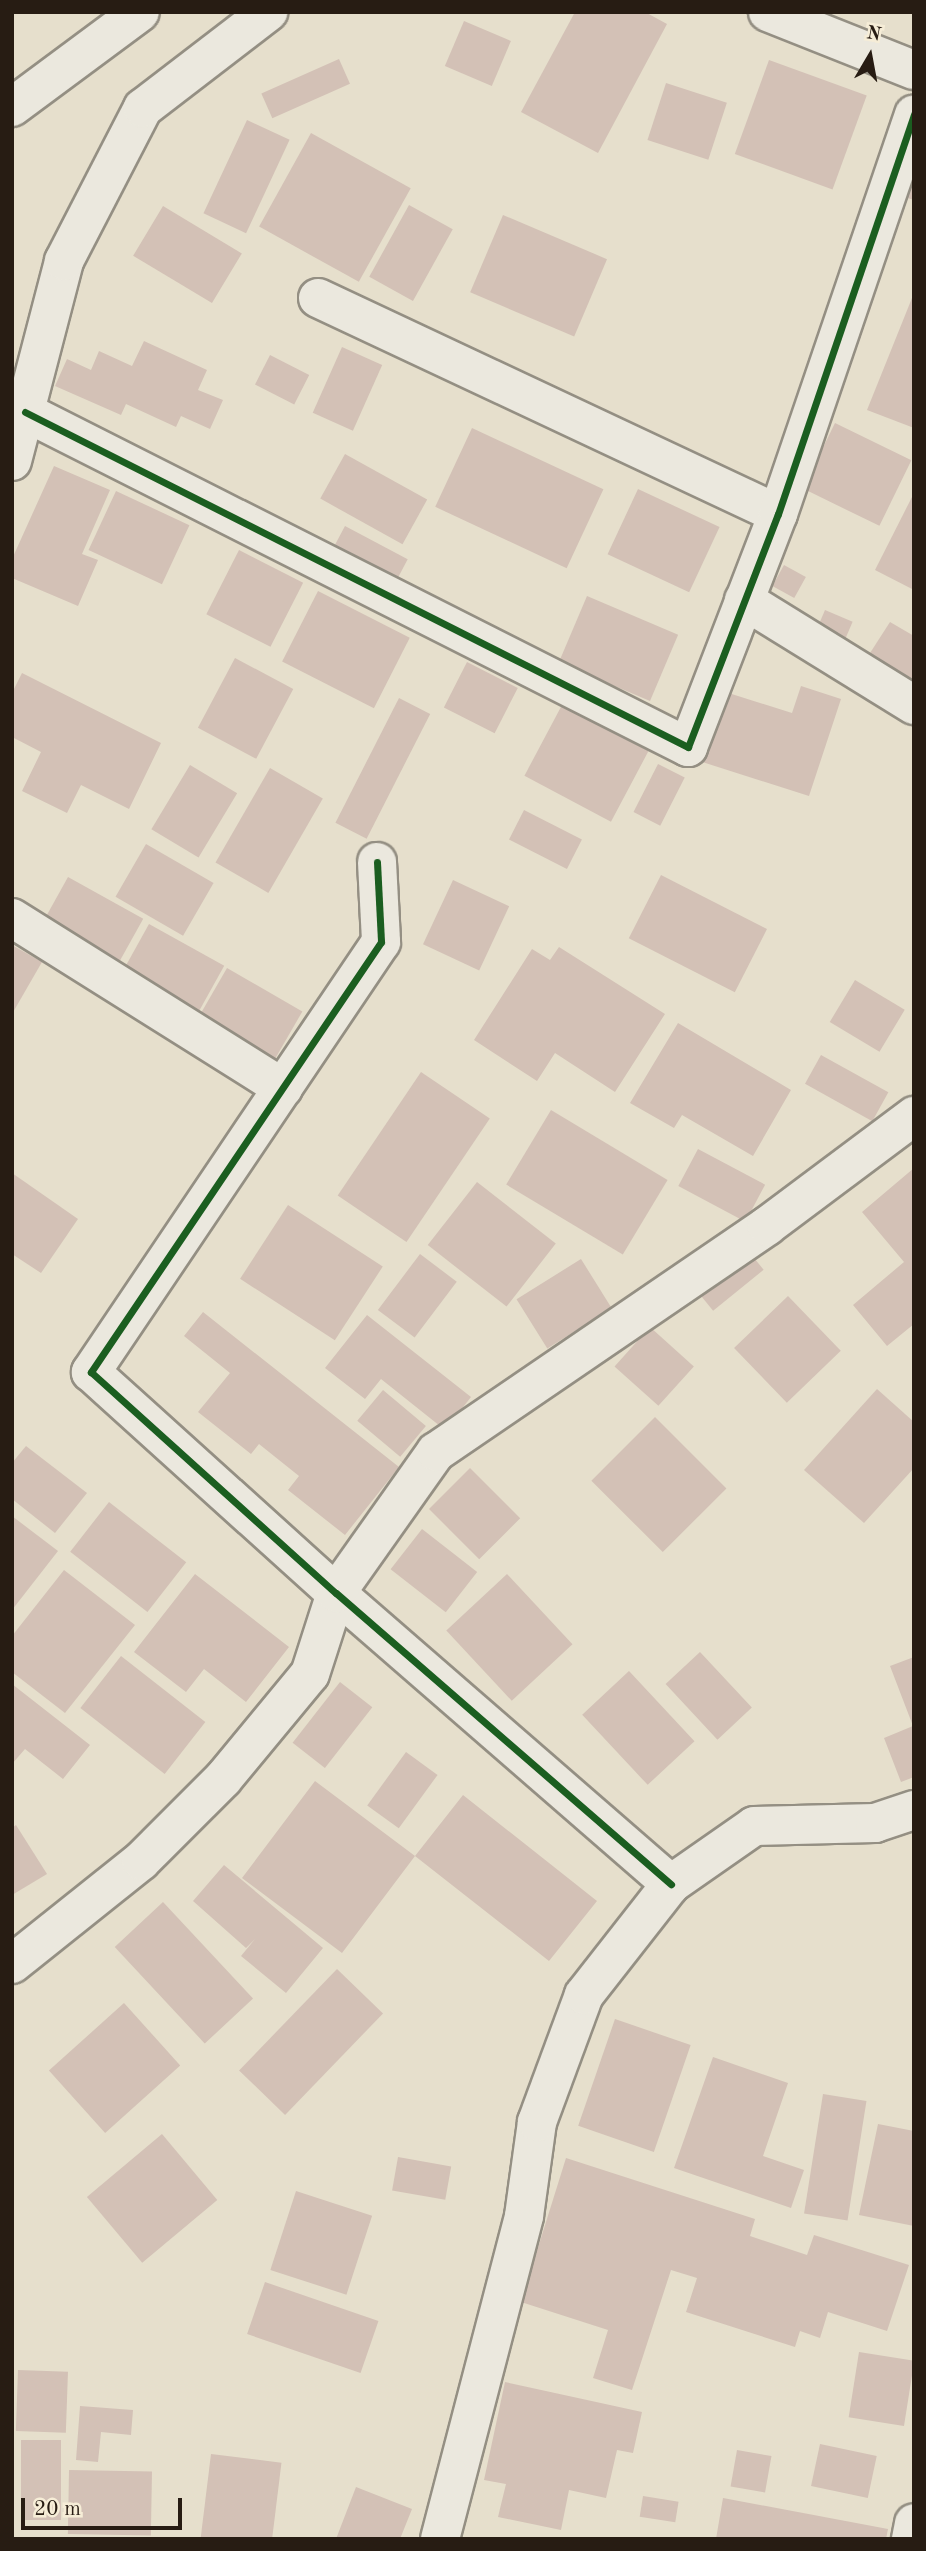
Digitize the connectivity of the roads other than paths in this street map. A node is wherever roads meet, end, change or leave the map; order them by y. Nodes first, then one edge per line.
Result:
1 (140, 12) edge
2 (268, 12) edge
3 (768, 12) edge
4 (914, 70) edge
5 (12, 107) edge
6 (914, 115) edge
7 (317, 298) dead end
8 (25, 412) junction
9 (12, 461) edge
10 (778, 514) junction
11 (744, 600) junction
12 (914, 705) edge
13 (377, 862) dead end
14 (12, 918) edge
15 (283, 1088) junction
16 (914, 1116) edge
17 (336, 1593) junction
18 (914, 1810) edge
19 (671, 1884) junction
20 (12, 1964) edge
21 (914, 2523) edge
22 (440, 2539) edge
23 (911, 2539) edge

1 - 5 street
2 - 8 street
3 - 4 street
6 - 10 street
7 - 10 street
8 - 9 street
8 - 11 street
10 - 11 street
11 - 12 street
13 - 15 street
14 - 15 street
15 - 17 street
16 - 17 street
17 - 19 street
17 - 20 street
18 - 19 street
19 - 22 street
21 - 23 street

